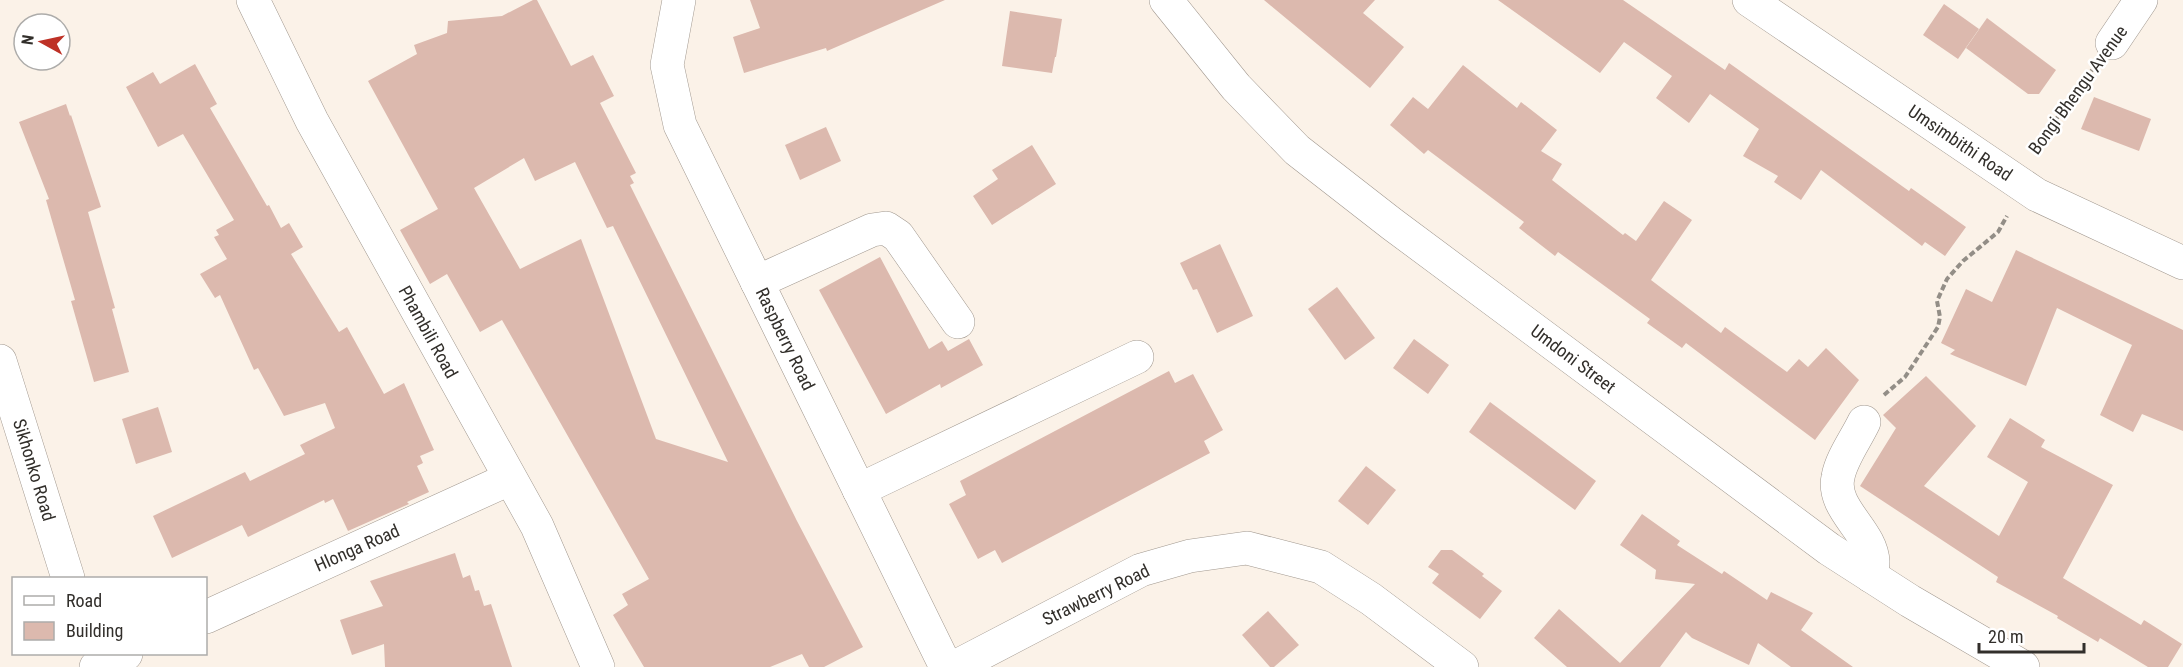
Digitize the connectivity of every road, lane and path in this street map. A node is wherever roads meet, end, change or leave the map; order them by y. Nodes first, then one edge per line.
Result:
1 (253, 0) edge
2 (679, 0) edge
3 (1166, 0) edge
4 (1749, 0) edge
5 (2141, 0) edge
6 (2112, 43) joint
7 (2019, 183) junction
8 (2183, 263) edge
9 (757, 282) junction
10 (958, 322) dead end
11 (1137, 357) dead end
12 (0, 361) edge
13 (1911, 366) dead end
14 (1864, 422) dead end
15 (509, 479) junction
16 (859, 490) junction
17 (1871, 576) junction
18 (67, 577) edge
19 (207, 617) edge
20 (124, 655) edge
21 (96, 667) edge
22 (598, 667) edge
23 (946, 667) edge
24 (955, 667) edge
25 (1462, 667) edge
26 (2023, 667) edge

1 - 15 street, Phambili Road
2 - 9 street, Raspberry Road
3 - 17 street, Umdoni Street
4 - 7 street, Umsimbithi Road
5 - 6 street, Bongi Bhengu Avenue
6 - 7 path, Bongi Bhengu Avenue
7 - 8 street, Umsimbithi Road
7 - 13 path, Bongi Bhengu Avenue
9 - 10 street
9 - 16 street, Raspberry Road
11 - 16 street
12 - 18 street, Sikhonko Road
14 - 17 street
15 - 19 street, Hlonga Road
15 - 22 street, Phambili Road
16 - 23 street, Raspberry Road
17 - 26 street, Umdoni Street
20 - 21 street
24 - 25 street, Strawberry Road

